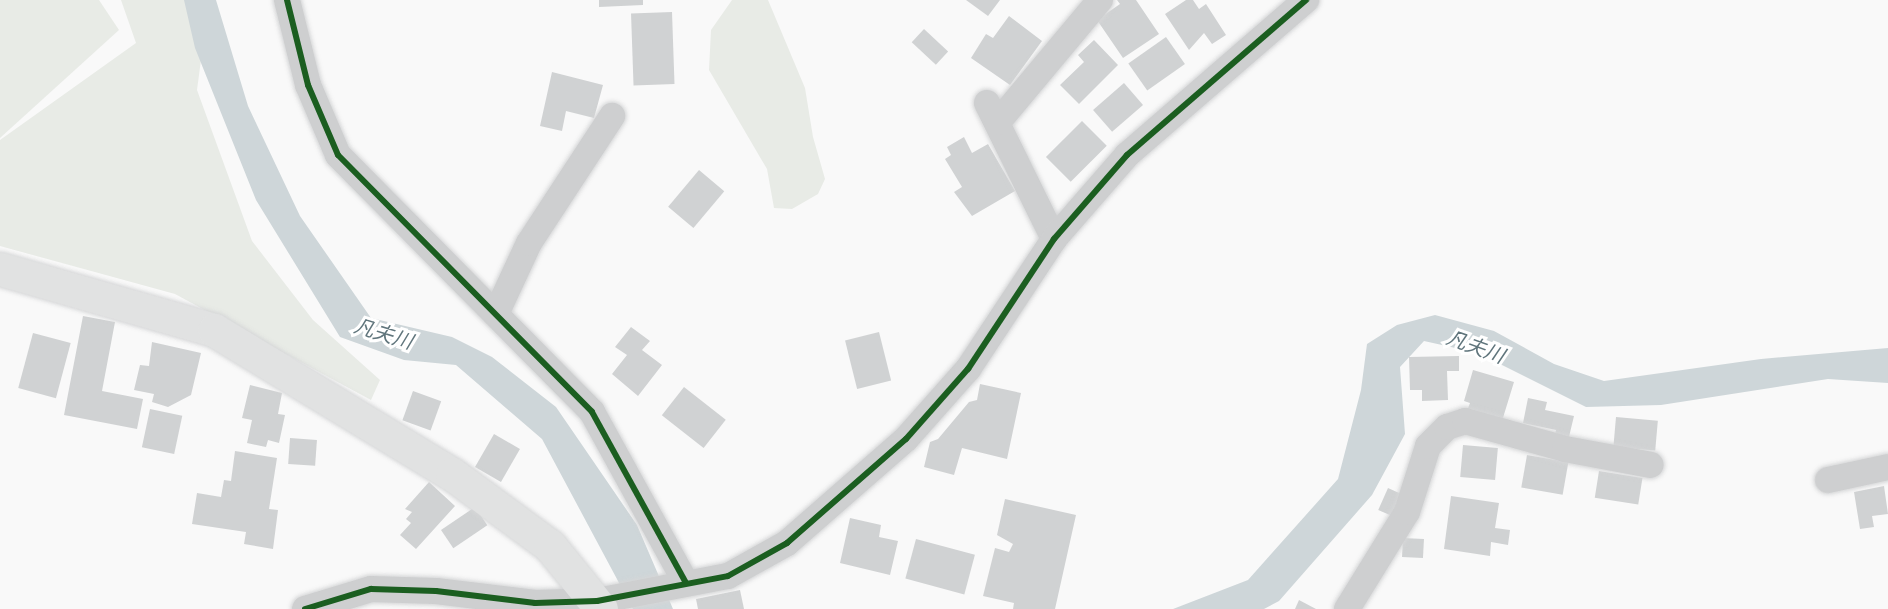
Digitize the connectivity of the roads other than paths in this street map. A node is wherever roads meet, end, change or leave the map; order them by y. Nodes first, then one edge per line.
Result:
1 (286, 0) edge
2 (1100, 0) edge
3 (1306, 0) edge
4 (612, 116) dead end
5 (1054, 240) junction
6 (0, 269) edge
7 (496, 314) junction
8 (1651, 465) dead end
9 (1888, 467) edge
10 (1828, 480) dead end
11 (686, 583) junction
12 (599, 605) edge
13 (305, 609) edge
14 (1347, 609) edge

1 - 7 street
2 - 5 street
3 - 5 street
4 - 7 street
5 - 11 street
6 - 12 street
7 - 11 street
8 - 14 street
9 - 10 street
11 - 12 street
12 - 13 street

